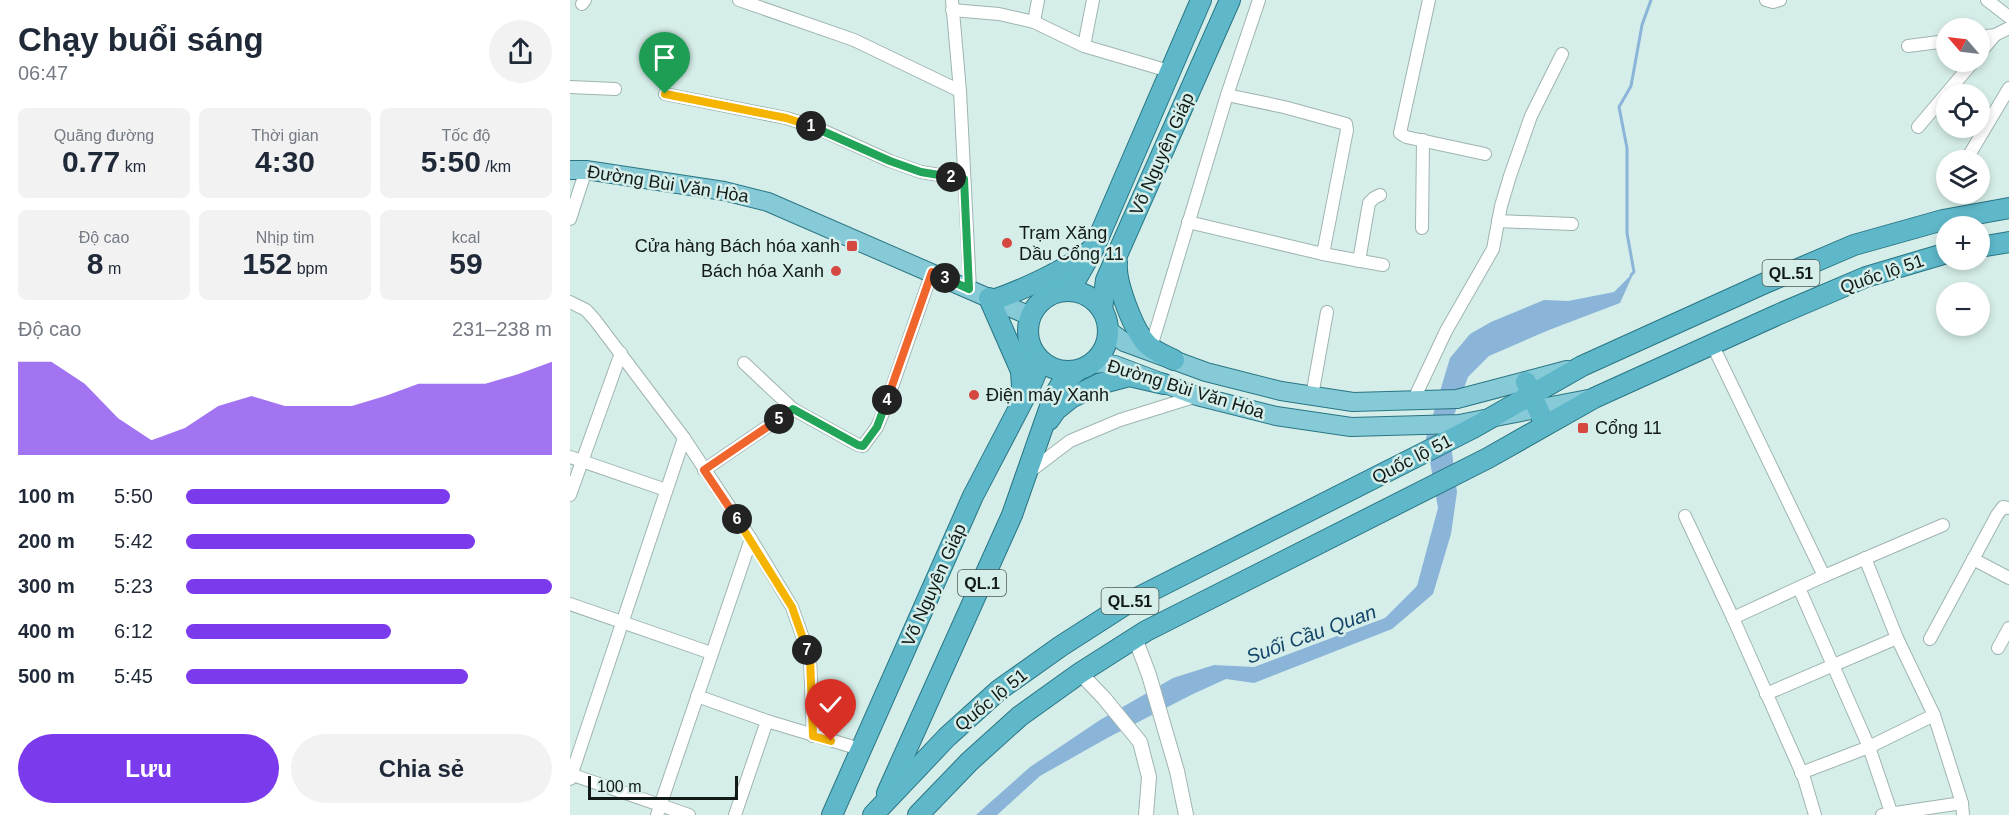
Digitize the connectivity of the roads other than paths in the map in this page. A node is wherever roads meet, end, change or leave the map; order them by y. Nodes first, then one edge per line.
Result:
1 (739, 0) edge
2 (1038, 0) edge
3 (1093, 0) edge
4 (1201, 0) edge
5 (1230, 0) edge
6 (1259, 0) edge
7 (1429, 0) edge
8 (1766, 0) edge
9 (1780, 0) edge
10 (1988, 0) edge
11 (952, 5) edge
12 (2009, 17) edge
13 (1034, 22) junction
14 (2009, 28) edge
15 (1995, 35) junction
16 (1990, 36) edge
17 (1990, 41) edge
18 (1936, 42) edge
19 (1084, 46) junction
20 (1908, 46) dead end
21 (1562, 54) dead end
22 (1169, 71) junction
23 (1965, 72) edge
24 (570, 87) edge
25 (2009, 88) edge
26 (615, 89) dead end
27 (960, 91) junction
28 (665, 94) dead end
29 (1227, 94) junction
30 (1918, 127) dead end
31 (1423, 140) junction
32 (1972, 150) edge
33 (1485, 154) dead end
34 (578, 170) edge
35 (964, 179) junction
36 (1380, 195) dead end
37 (2009, 208) edge
38 (570, 219) edge
39 (1498, 221) junction
40 (1188, 222) junction
41 (1572, 224) dead end
42 (1422, 228) dead end
43 (2009, 242) edge
44 (1990, 245) edge
45 (1094, 248) junction
46 (1323, 254) junction
47 (1117, 255) junction
48 (1936, 256) edge
49 (1359, 261) junction
50 (1383, 265) dead end
51 (932, 272) junction
52 (969, 289) junction
53 (1061, 291) junction
54 (991, 299) junction
55 (570, 302) edge
56 (1102, 309) junction
57 (1327, 312) dead end
58 (1030, 316) junction
59 (1108, 330) junction
60 (1712, 344) junction
61 (1151, 347) junction
62 (621, 353) junction
63 (1036, 357) junction
64 (1174, 360) junction
65 (744, 363) dead end
66 (1084, 367) junction
67 (1164, 384) junction
68 (1197, 396) junction
69 (1312, 396) junction
70 (1417, 400) junction
71 (1535, 403) junction
72 (1019, 408) junction
73 (793, 409) junction
74 (1466, 426) junction
75 (684, 438) junction
76 (1039, 438) junction
77 (576, 459) edge
78 (704, 470) junction
79 (1027, 474) junction
80 (666, 490) junction
81 (570, 495) edge
82 (2009, 508) edge
83 (1684, 516) dead end
84 (1943, 525) dead end
85 (751, 539) junction
86 (1865, 558) junction
87 (1974, 559) junction
88 (1824, 576) junction
89 (2009, 578) edge
90 (1798, 588) junction
91 (570, 604) edge
92 (1733, 618) junction
93 (623, 622) junction
94 (2009, 628) edge
95 (1135, 638) junction
96 (1897, 638) junction
97 (1930, 639) dead end
98 (1998, 648) dead end
99 (711, 653) junction
100 (1831, 664) junction
101 (1080, 673) junction
102 (1766, 694) junction
103 (697, 696) junction
104 (1934, 715) junction
105 (767, 721) junction
106 (813, 736) junction
107 (1869, 747) junction
108 (860, 749) junction
109 (1802, 773) junction
110 (571, 776) edge
111 (1962, 809) edge
112 (658, 810) edge
113 (878, 812) edge
114 (689, 815) edge
115 (735, 815) edge
116 (832, 815) edge
117 (918, 815) edge
118 (1146, 815) edge
119 (1186, 815) edge
120 (1815, 815) edge
121 (1889, 815) edge

1 - 27 street
2 - 13 street
3 - 19 street
4 - 22 highway, Võ Nguyên Giáp
5 - 47 highway, Võ Nguyên Giáp
6 - 29 street
7 - 31 street
8 - 9 street
10 - 12 street
11 - 13 street
11 - 27 street
13 - 19 street
14 - 15 street
15 - 16 street
15 - 17 street
18 - 20 street
19 - 22 street
21 - 39 street
22 - 45 highway, Võ Nguyên Giáp
23 - 30 street
24 - 26 street
25 - 32 street
27 - 35 street
28 - 35 street
29 - 40 street
29 - 46 street
31 - 33 street
31 - 42 street
34 - 38 street
34 - 51 main road, Đường Bùi Văn Hòa
35 - 52 street
36 - 49 street
37 - 71 highway, Quốc lộ 51 / QL.51
39 - 41 street
39 - 70 street
40 - 46 street
40 - 61 street
43 - 44 highway
45 - 53 highway, Võ Nguyên Giáp
45 - 54 highway
46 - 49 street
47 - 56 highway, Võ Nguyên Giáp
47 - 61 highway
48 - 60 highway, Quốc lộ 51 / QL.51
49 - 50 street
51 - 52 main road, Đường Bùi Văn Hòa
51 - 73 street
52 - 54 main road, Đường Bùi Văn Hòa
53 - 56 highway
53 - 58 highway
54 - 58 main road, Đường Bùi Văn Hòa
54 - 72 highway
55 - 62 street
56 - 59 highway
57 - 69 street
58 - 63 highway, QL.1
59 - 64 main road, Đường Bùi Văn Hòa
59 - 66 highway, QL.1
60 - 71 highway, Quốc lộ 51 / QL.51
60 - 88 street
61 - 64 highway
62 - 75 street
62 - 77 street
63 - 66 highway
63 - 72 highway, Võ Nguyên Giáp / QL.1
64 - 69 main road, Đường Bùi Văn Hòa
65 - 73 street
66 - 67 main road, Đường Bùi Văn Hòa
66 - 76 highway, QL.1
67 - 68 main road, Đường Bùi Văn Hòa
67 - 76 highway
68 - 74 main road, Đường Bùi Văn Hòa
68 - 79 street
69 - 70 main road, Đường Bùi Văn Hòa
70 - 71 main road, Đường Bùi Văn Hòa
71 - 74 highway, Quốc lộ 51 / QL.51
71 - 95 highway, Quốc lộ 51 / QL.51
72 - 108 highway, Võ Nguyên Giáp / QL.1
73 - 78 street
74 - 113 highway, Quốc lộ 51 / QL.51
75 - 78 street
75 - 80 street
76 - 79 highway, QL.1
77 - 80 street
77 - 81 street
78 - 85 street
79 - 113 highway, QL.1
80 - 93 street
82 - 87 street
83 - 92 street
84 - 86 street
85 - 99 street
85 - 106 street
86 - 88 street
86 - 96 street
87 - 89 street
87 - 97 street
88 - 90 street
90 - 92 street
90 - 100 street
91 - 93 street
92 - 102 street
93 - 99 street
93 - 110 street
94 - 98 street
95 - 101 highway, Quốc lộ 51 / QL.51
95 - 119 street
96 - 100 street
96 - 104 street
99 - 103 street
100 - 102 street
100 - 107 street
101 - 117 highway, Quốc lộ 51 / QL.51
101 - 118 street
102 - 109 street
103 - 105 street
103 - 112 street
104 - 107 street
104 - 111 street
105 - 106 street
105 - 115 street
106 - 108 street
107 - 109 street
107 - 121 street
108 - 116 highway, Võ Nguyên Giáp / QL.1
109 - 120 street
110 - 112 street
111 - 121 street
112 - 114 street

